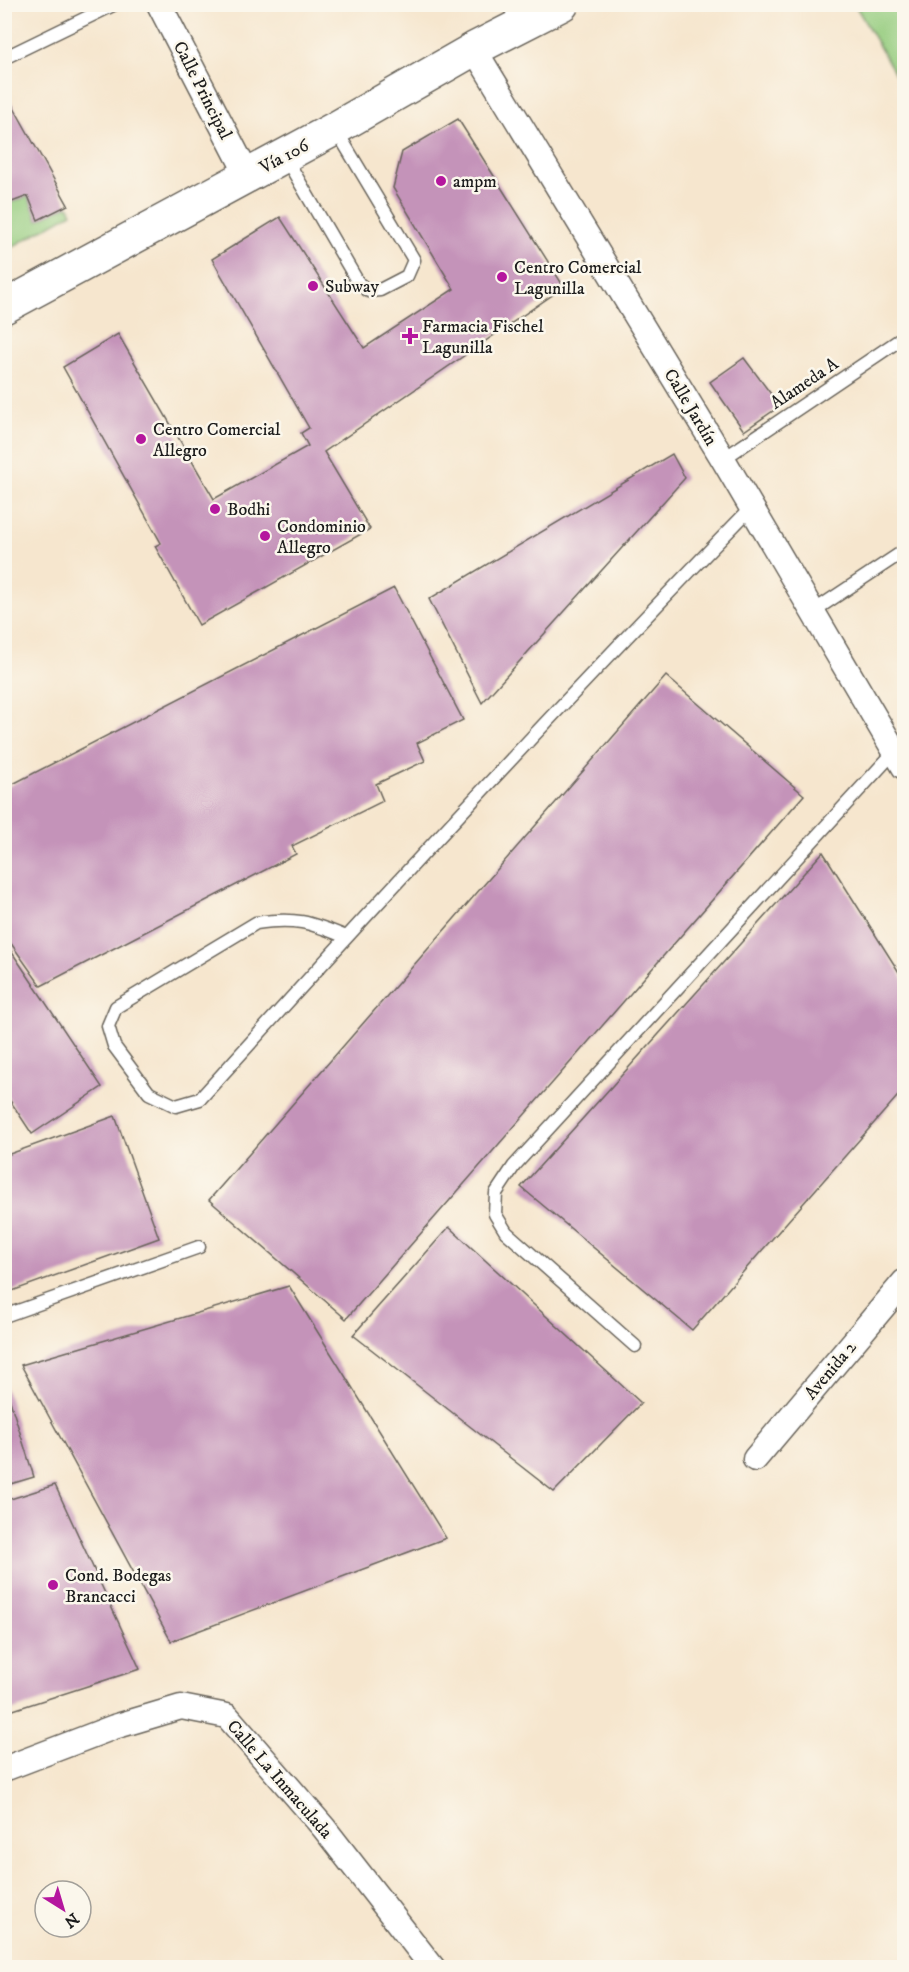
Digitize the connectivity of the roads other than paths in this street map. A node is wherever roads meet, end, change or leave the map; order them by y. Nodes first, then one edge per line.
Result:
1 (115, 4) edge
2 (159, 4) edge
3 (561, 5) edge
4 (514, 16) edge
5 (474, 49) junction
6 (4, 58) edge
7 (336, 128) junction
8 (284, 156) junction
9 (248, 176) junction
10 (4, 307) edge
11 (904, 337) edge
12 (723, 459) junction
13 (751, 508) junction
14 (904, 551) edge
15 (812, 612) junction
16 (900, 759) edge
17 (346, 937) junction
18 (199, 1247) dead end
19 (904, 1282) edge
20 (4, 1316) edge
21 (635, 1346) dead end
22 (755, 1459) dead end
23 (4, 1769) edge
24 (434, 1968) edge

1 - 6 lane
2 - 9 street, Calle Principal
3 - 4 main road, Vía 106
4 - 5 main road, Vía 106
5 - 7 main road, Vía 106
5 - 12 street, Calle Jardín
7 - 8 main road, Vía 106
7 - 8 lane
8 - 9 main road, Vía 106
9 - 10 main road, Vía 106
11 - 12 lane, Alameda A
12 - 13 street, Calle Jardín
13 - 15 street, Calle Jardín
13 - 17 lane
14 - 15 lane
15 - 16 street, Calle Jardín
16 - 21 lane
17 - 17 lane
18 - 20 lane
19 - 22 street, Avenida 2
23 - 24 street, Calle La Inmaculada

